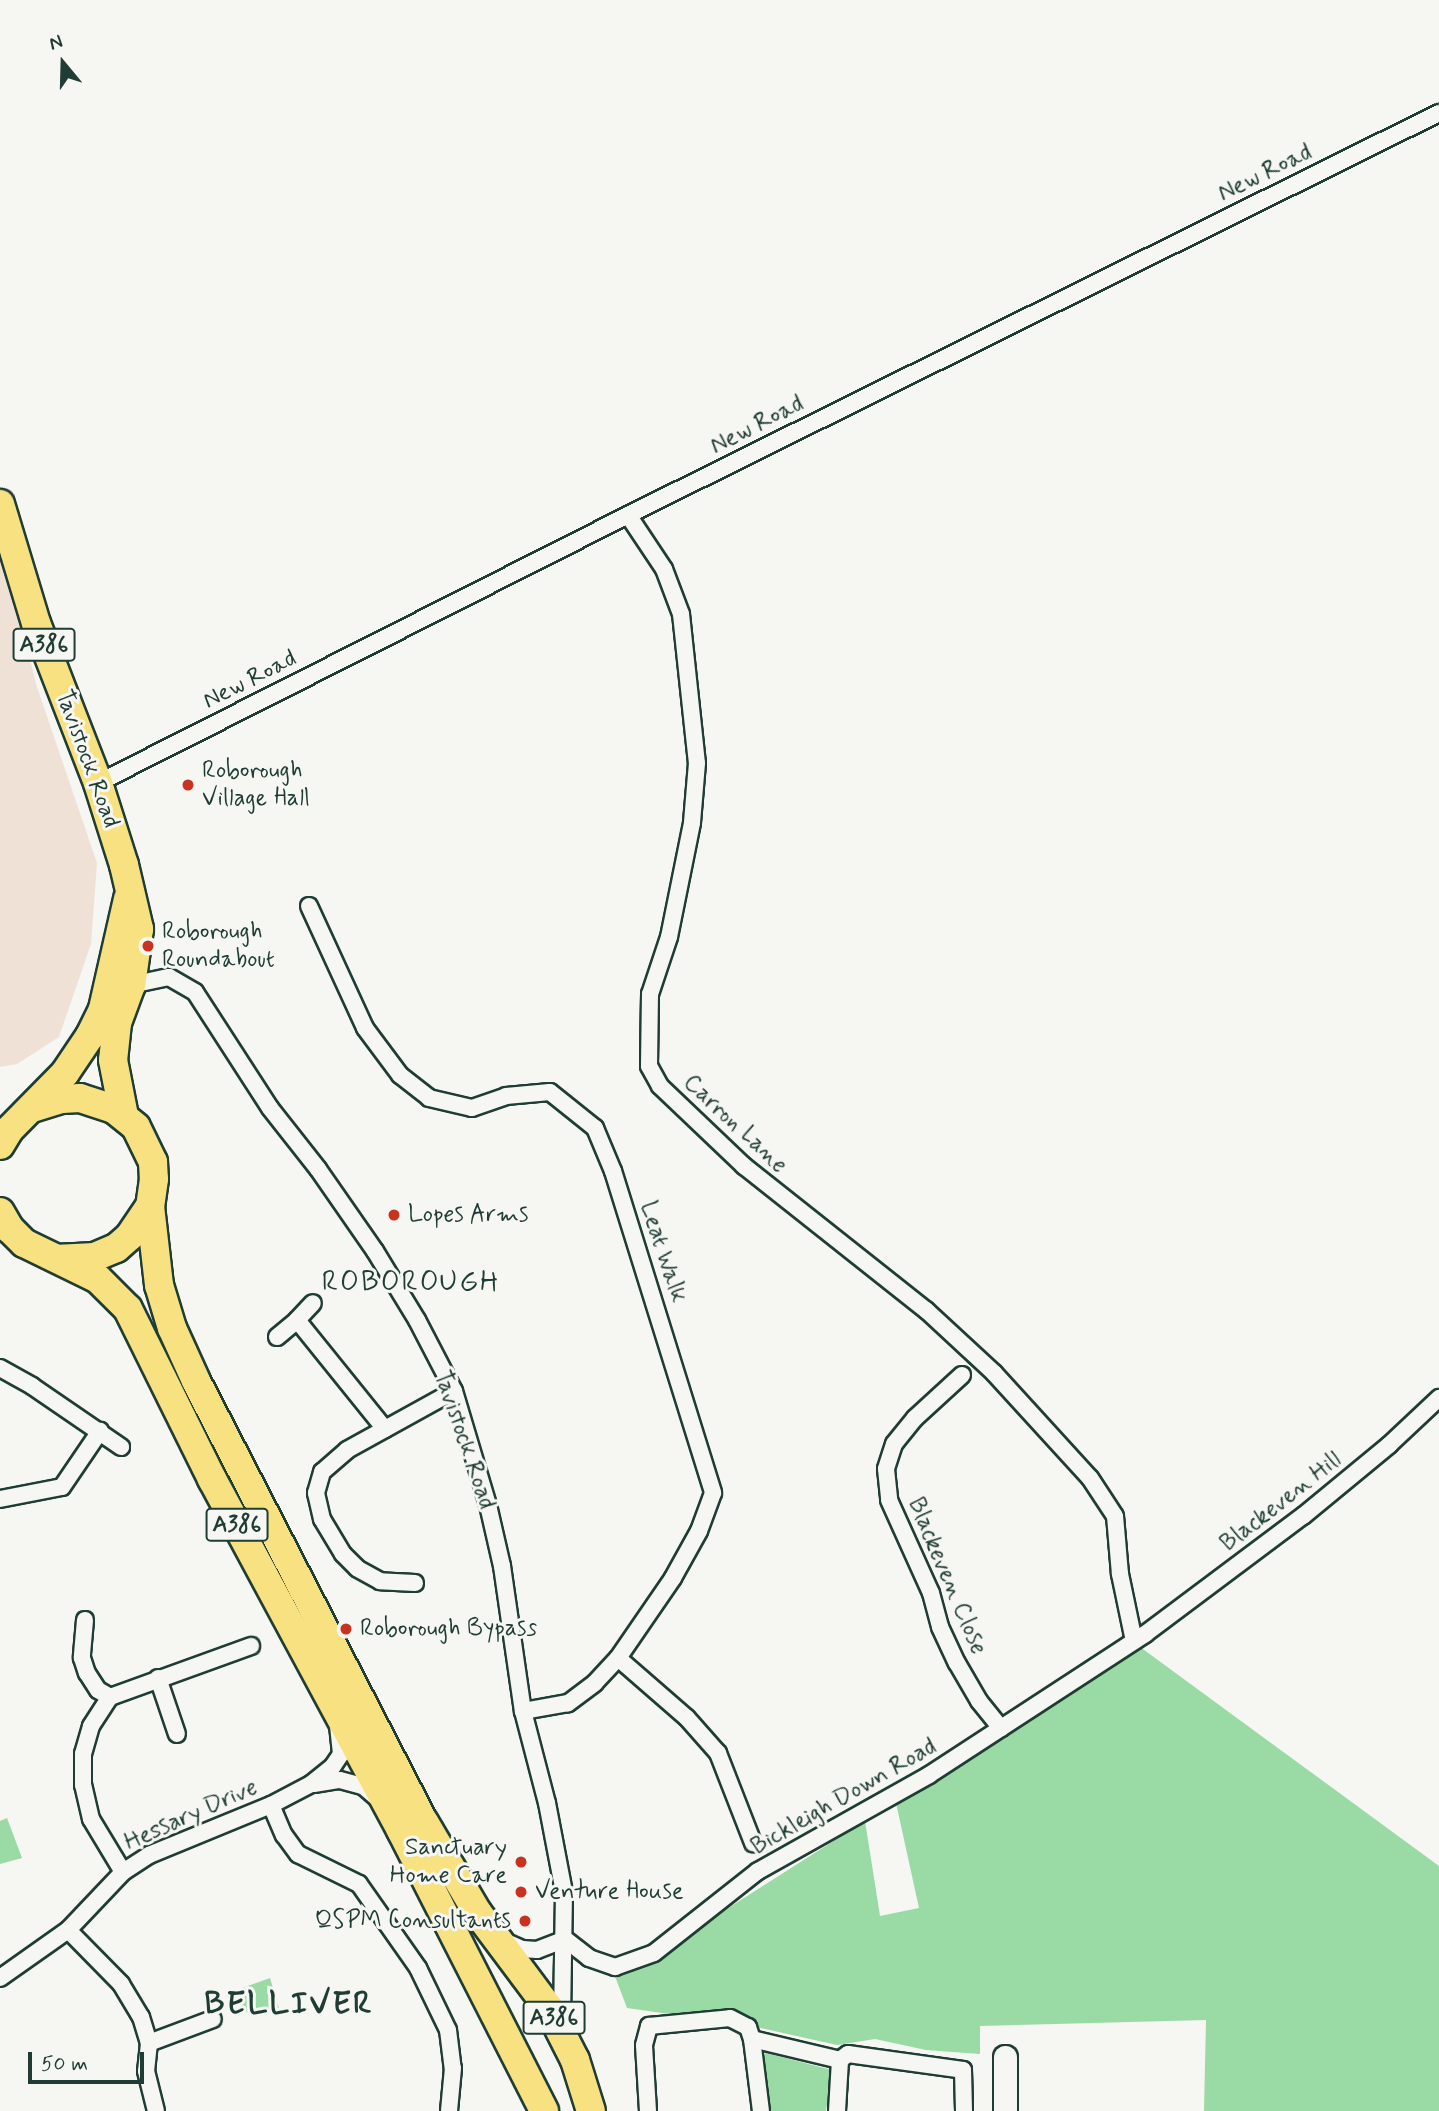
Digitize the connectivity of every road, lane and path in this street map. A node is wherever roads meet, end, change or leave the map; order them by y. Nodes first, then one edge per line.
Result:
1 (1439, 113) edge
2 (0, 503) edge
3 (628, 515) junction
4 (98, 783) junction
5 (129, 897) junction
6 (309, 906) dead end
7 (131, 985) junction
8 (20, 1112) edge
9 (124, 1116) junction
10 (0, 1145) edge
11 (150, 1206) junction
12 (0, 1212) edge
13 (60, 1259) junction
14 (313, 1303) dead end
15 (297, 1320) junction
16 (277, 1336) dead end
17 (0, 1368) edge
18 (962, 1375) dead end
19 (454, 1391) junction
20 (1439, 1398) edge
21 (385, 1429) junction
22 (100, 1431) junction
23 (121, 1447) dead end
24 (0, 1499) edge
25 (415, 1583) dead end
26 (85, 1620) dead end
27 (1140, 1638) junction
28 (251, 1646) dead end
29 (618, 1658) junction
30 (158, 1678) junction
31 (325, 1689) junction
32 (110, 1697) junction
33 (523, 1711) junction
34 (1001, 1728) junction
35 (177, 1734) dead end
36 (311, 1784) junction
37 (271, 1805) junction
38 (401, 1830) junction
39 (753, 1843) dead end
40 (123, 1872) junction
41 (68, 1930) junction
42 (496, 1937) junction
43 (565, 1939) junction
44 (0, 1978) edge
45 (213, 2020) dead end
46 (750, 2033) junction
47 (566, 2042) junction
48 (149, 2043) junction
49 (1005, 2057) dead end
50 (840, 2060) junction
51 (156, 2111) edge
52 (449, 2111) edge
53 (544, 2111) edge
54 (592, 2111) edge
55 (648, 2111) edge
56 (761, 2111) edge
57 (837, 2111) edge
58 (964, 2111) edge
59 (1005, 2111) edge

1 - 3 street, New Road
2 - 4 highway, Tavistock Road / A386
3 - 4 street, New Road
3 - 27 street, Carron Lane
4 - 5 highway, Tavistock Road / A386
5 - 7 highway, Tavistock Road / A386
5 - 8 highway, Tavistock Road / A386
6 - 29 street, Leat Walk
7 - 9 highway, Tavistock Road / A386
7 - 19 street, Tavistock Road
8 - 9 highway, Tavistock Road / A386
8 - 10 highway, Tavistock Road / A386
9 - 11 highway, Tavistock Road / A386
11 - 13 highway, Tavistock Road / A386
11 - 42 highway, Tavistock Road / A386
12 - 13 highway, Tavistock Road / A386
13 - 31 highway, Tavistock Road / A386
14 - 15 street
15 - 16 street
15 - 21 street
17 - 22 street
18 - 34 street, Blackeven Close
19 - 21 street
19 - 33 street, Tavistock Road
20 - 27 street, Blackeven Hill
21 - 25 street
22 - 23 street
22 - 24 street
26 - 32 street
27 - 34 street, Bickleigh Down Road
28 - 30 street
29 - 33 street, Leat Walk
29 - 39 street
30 - 32 street
30 - 35 street
31 - 36 street, Hessary Drive
31 - 38 highway, Tavistock Road / A386
32 - 40 street
33 - 43 street, Tavistock Road
34 - 43 street, Bickleigh Down Road
36 - 37 street, Hessary Drive
36 - 38 street, Hessary Drive
37 - 40 street, Hessary Drive
37 - 52 street
38 - 53 highway, Tavistock Road / A386
40 - 41 street, Hessary Drive
41 - 44 street, Hessary Drive
41 - 48 street
42 - 43 street
42 - 47 highway, Tavistock Road / A386
43 - 47 street, Tavistock Road
45 - 48 street
46 - 50 street
46 - 55 street
46 - 56 street
47 - 54 highway, Tavistock Road / A386
48 - 51 street
49 - 59 street
50 - 57 street
50 - 58 street

